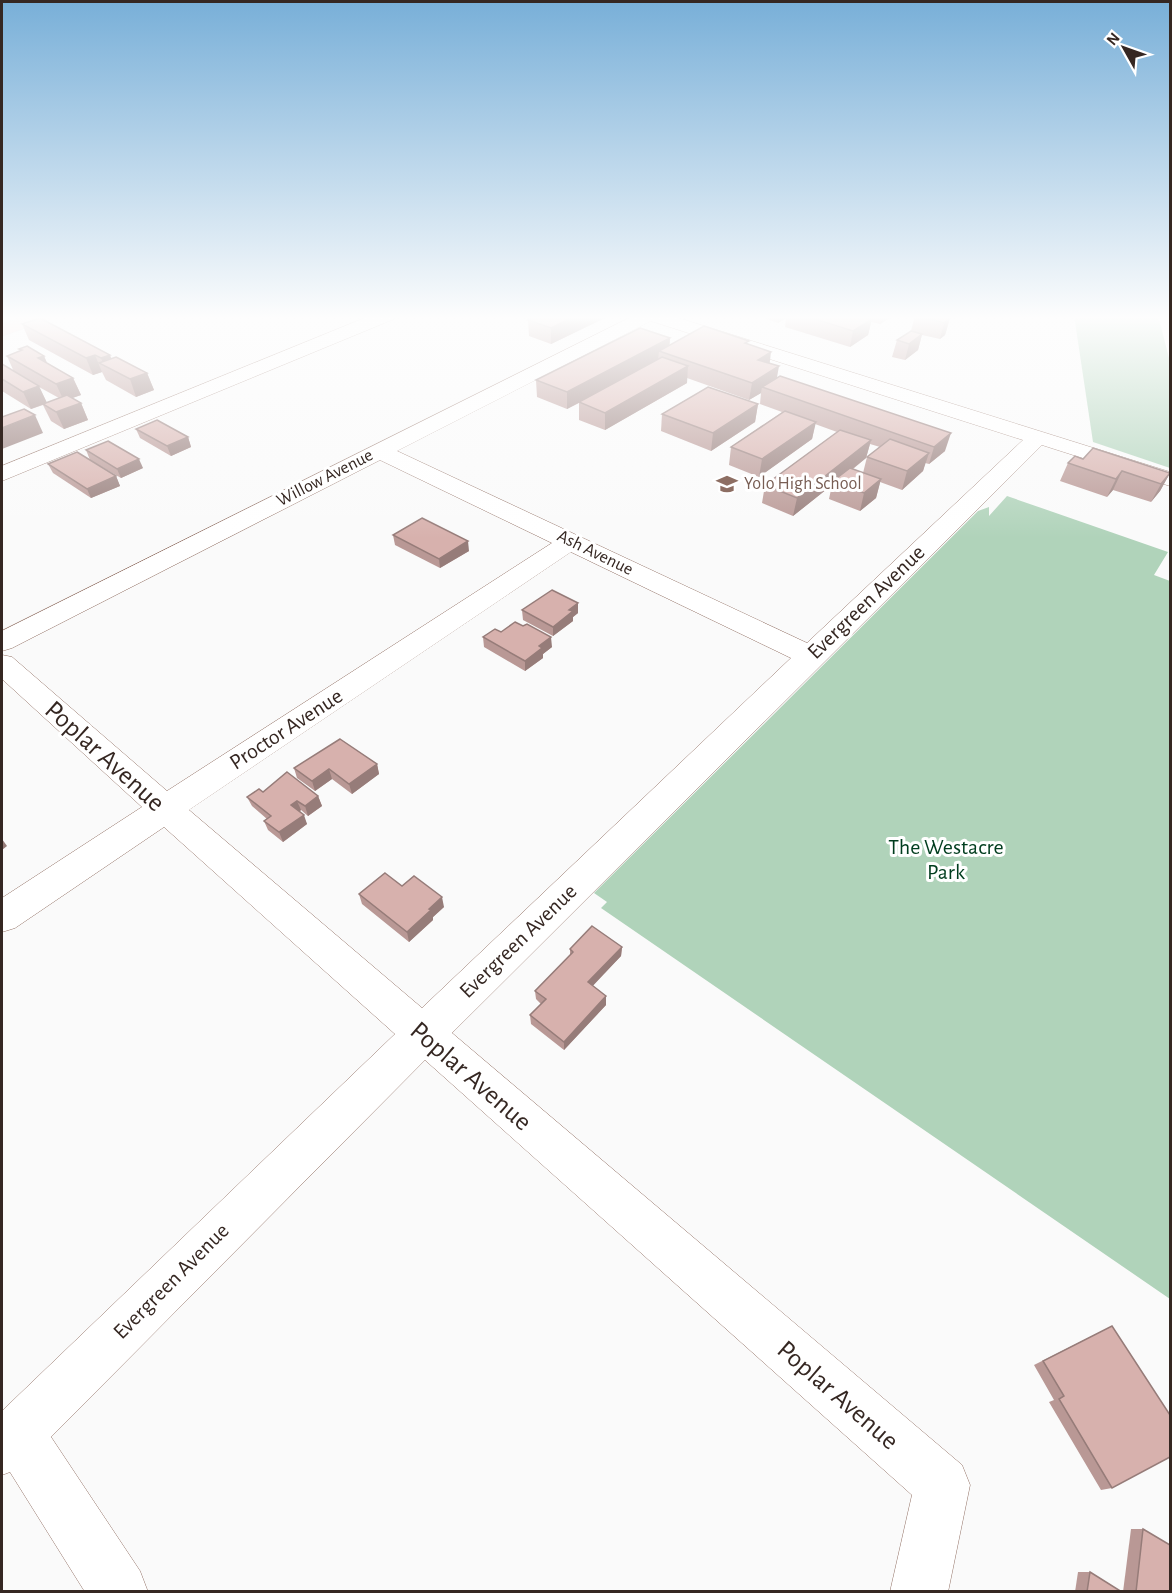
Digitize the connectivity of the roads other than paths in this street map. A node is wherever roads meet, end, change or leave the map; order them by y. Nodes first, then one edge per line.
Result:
1 (208, 389) edge
2 (502, 389) edge
3 (886, 389) edge
4 (1038, 437) junction
5 (379, 451) junction
6 (2, 474) edge
7 (1170, 479) edge
8 (571, 541) junction
9 (2, 642) edge
10 (810, 656) junction
11 (2, 664) edge
12 (165, 809) junction
13 (2, 917) edge
14 (423, 1034) junction
15 (9, 1441) edge
16 (119, 1592) edge
17 (920, 1592) edge

1 - 6 street
2 - 5 street, Willow Avenue
3 - 4 street
4 - 7 street
4 - 10 street, Evergreen Avenue
5 - 8 street, Ash Avenue
5 - 9 street, Willow Avenue
8 - 10 street, Ash Avenue
8 - 12 street, Proctor Avenue
10 - 14 street, Evergreen Avenue
11 - 12 street, Poplar Avenue
12 - 13 street, Proctor Avenue
12 - 14 street, Poplar Avenue
14 - 15 street, Evergreen Avenue
14 - 17 street, Poplar Avenue
15 - 16 street

